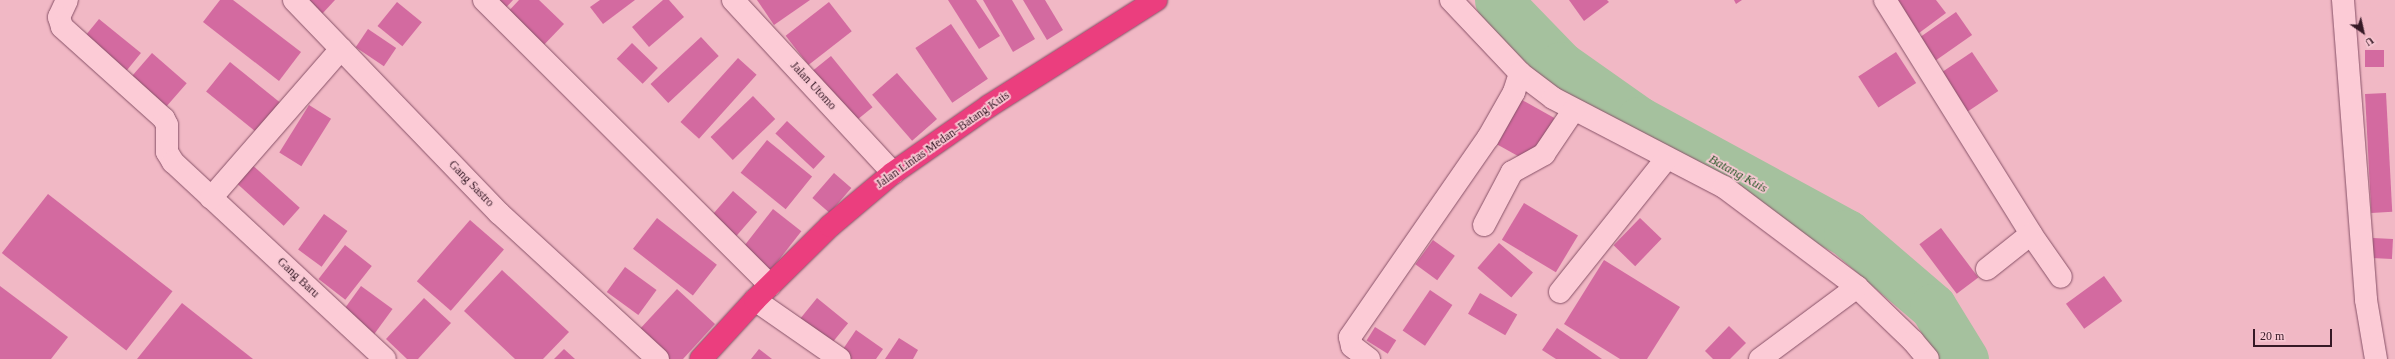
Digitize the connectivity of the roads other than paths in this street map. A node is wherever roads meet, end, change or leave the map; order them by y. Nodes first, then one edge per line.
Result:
1 (67, 0) edge
2 (294, 0) edge
3 (484, 0) edge
4 (733, 0) edge
5 (1156, 0) edge
6 (1451, 0) edge
7 (1885, 0) edge
8 (2343, 0) edge
9 (341, 49) junction
10 (1520, 73) junction
11 (1573, 111) junction
12 (1666, 159) junction
13 (893, 173) junction
14 (211, 198) junction
15 (1484, 225) dead end
16 (2031, 234) junction
17 (1987, 269) dead end
18 (2061, 277) dead end
19 (770, 285) junction
20 (1857, 288) junction
21 (1560, 292) dead end
22 (755, 300) junction
23 (385, 359) edge
24 (658, 359) edge
25 (701, 359) edge
26 (840, 359) edge
27 (1369, 359) edge
28 (1760, 359) edge
29 (1928, 359) edge
30 (2376, 359) edge

1 - 14 street, Gang Baru
2 - 9 street, Gang Sastro
3 - 19 street
4 - 13 street, Jalan Utomo
5 - 13 highway, Jalan Lintas Medan–Batang Kuis
6 - 10 street
7 - 16 street
8 - 30 street
9 - 14 street
9 - 24 street, Gang Sastro
10 - 11 street
10 - 27 street
11 - 12 street
11 - 15 street
12 - 20 street
12 - 21 street
13 - 19 highway, Jalan Lintas Medan–Batang Kuis
14 - 23 street, Gang Baru
16 - 17 street
16 - 18 street
19 - 22 highway, Jalan Lintas Medan–Batang Kuis
20 - 28 street
20 - 29 street
22 - 25 highway, Jalan Lintas Medan–Batang Kuis
22 - 26 street

